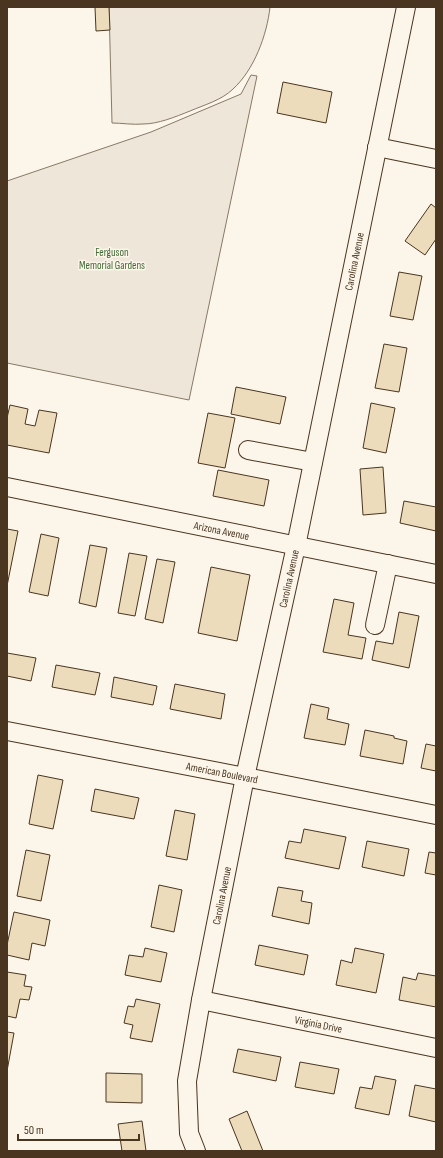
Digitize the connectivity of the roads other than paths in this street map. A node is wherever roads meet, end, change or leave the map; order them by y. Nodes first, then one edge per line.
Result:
1 (406, 7) edge
2 (378, 147) junction
3 (436, 159) edge
4 (248, 450) dead end
5 (313, 462) junction
6 (7, 487) edge
7 (296, 546) junction
8 (388, 564) junction
9 (436, 574) edge
10 (375, 625) dead end
11 (7, 731) edge
12 (245, 777) junction
13 (436, 815) edge
14 (201, 1000) junction
15 (436, 1048) edge
16 (196, 1151) edge

1 - 2 street, Carolina Avenue
2 - 3 street
2 - 5 street, Carolina Avenue
4 - 5 street
5 - 7 street, Carolina Avenue
6 - 7 street, Arizona Avenue
7 - 8 street, Arizona Avenue
7 - 12 street, Carolina Avenue
8 - 9 street, Arizona Avenue
8 - 10 street
11 - 12 street, American Boulevard
12 - 13 street, American Boulevard
12 - 14 street, Carolina Avenue
14 - 15 street, Virginia Drive
14 - 16 street, Carolina Avenue

